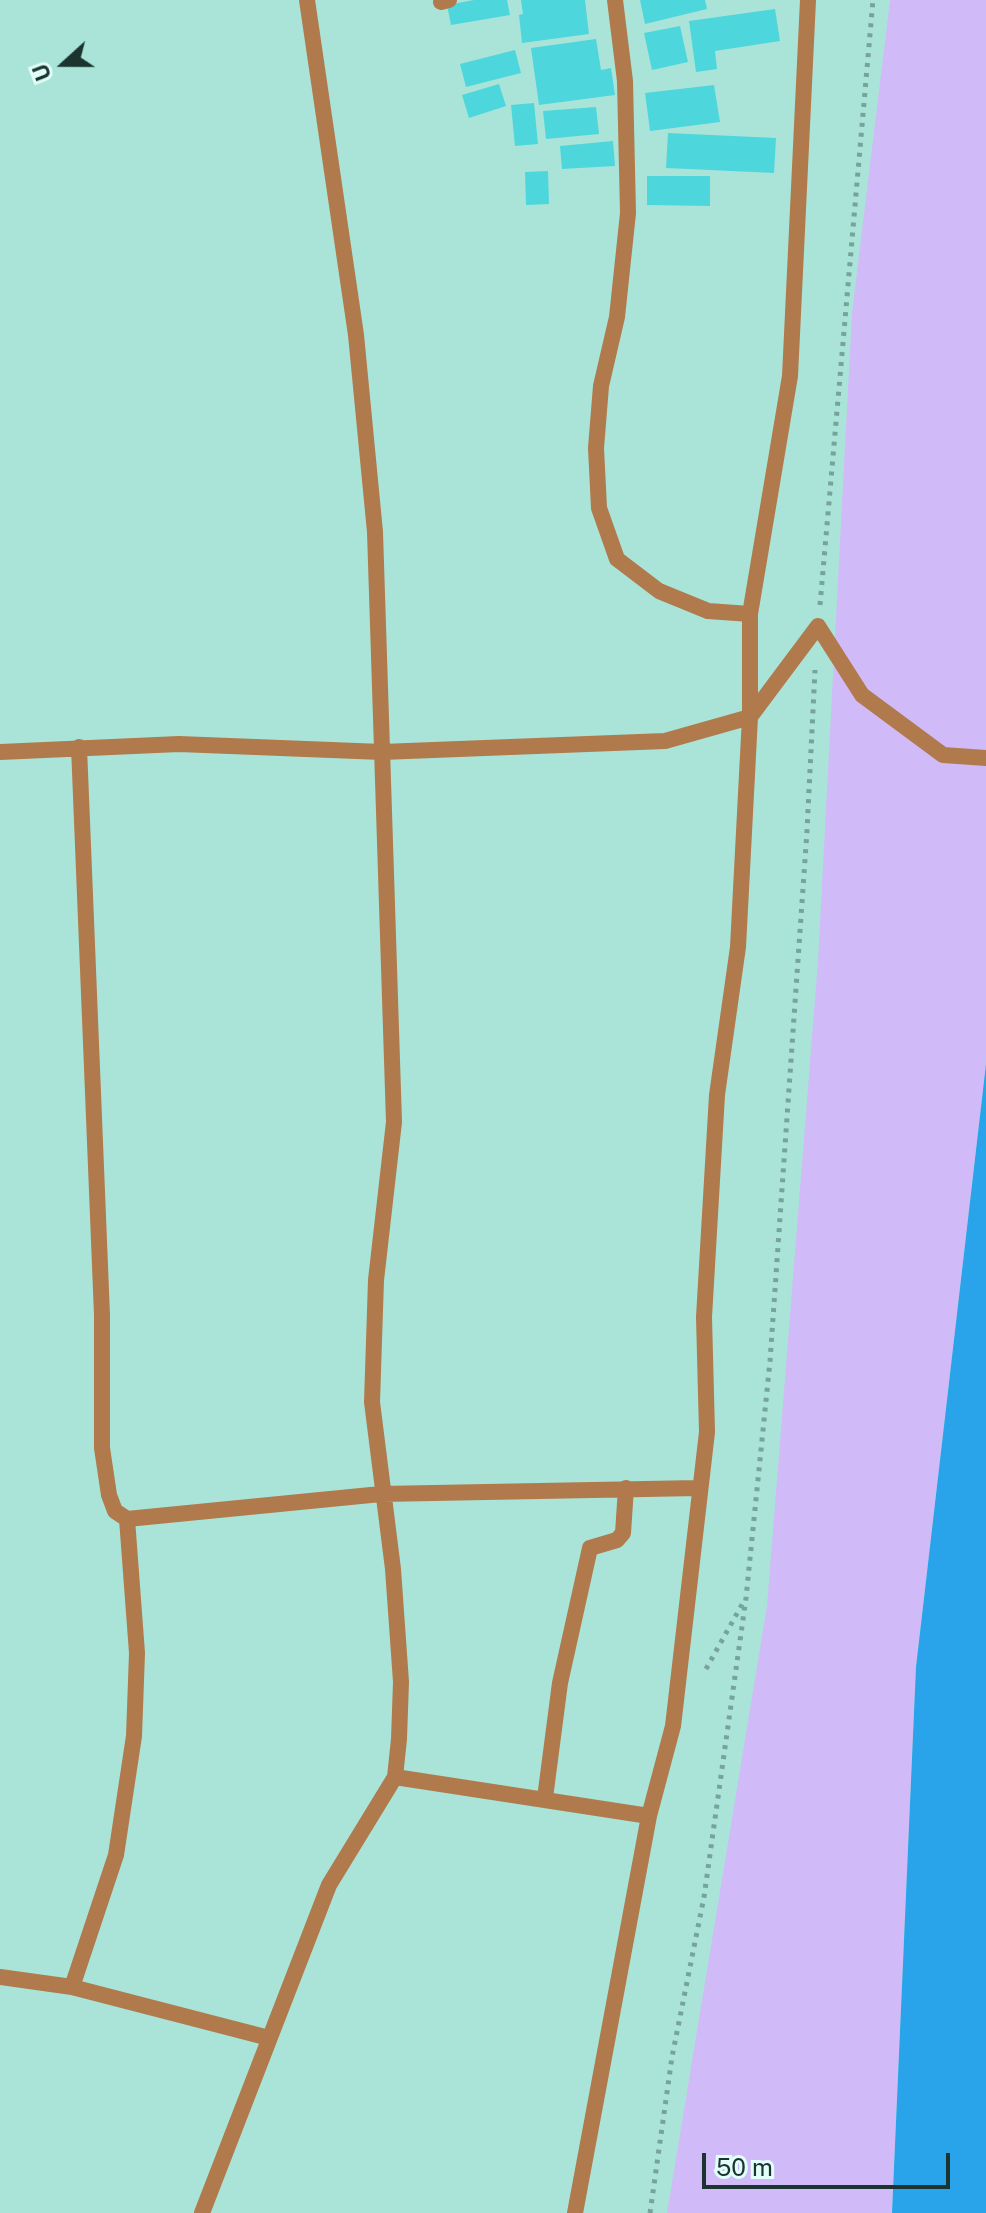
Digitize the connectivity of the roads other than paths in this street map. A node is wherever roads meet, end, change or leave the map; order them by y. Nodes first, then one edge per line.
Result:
1 (307, 0) edge
2 (615, 0) edge
3 (808, 0) edge
4 (750, 614) junction
5 (750, 717) junction
6 (79, 747) junction
7 (0, 752) edge
8 (382, 752) junction
9 (986, 758) edge
10 (626, 1488) junction
11 (698, 1488) junction
12 (381, 1494) junction
13 (127, 1519) junction
14 (395, 1777) junction
15 (545, 1798) junction
16 (649, 1816) junction
17 (0, 1977) edge
18 (72, 1987) junction
19 (269, 2038) junction
20 (202, 2213) edge
21 (575, 2213) edge

1 - 8 street
2 - 4 street
3 - 4 street
4 - 5 street
5 - 8 street
5 - 9 street
5 - 11 street
6 - 7 street
6 - 8 street
6 - 13 street
8 - 12 street
10 - 11 street
10 - 12 street
10 - 15 street
11 - 16 street
12 - 13 street
12 - 14 street
13 - 18 street
14 - 15 street
14 - 19 street
15 - 16 street
16 - 21 street
17 - 18 street
18 - 19 street
19 - 20 street

